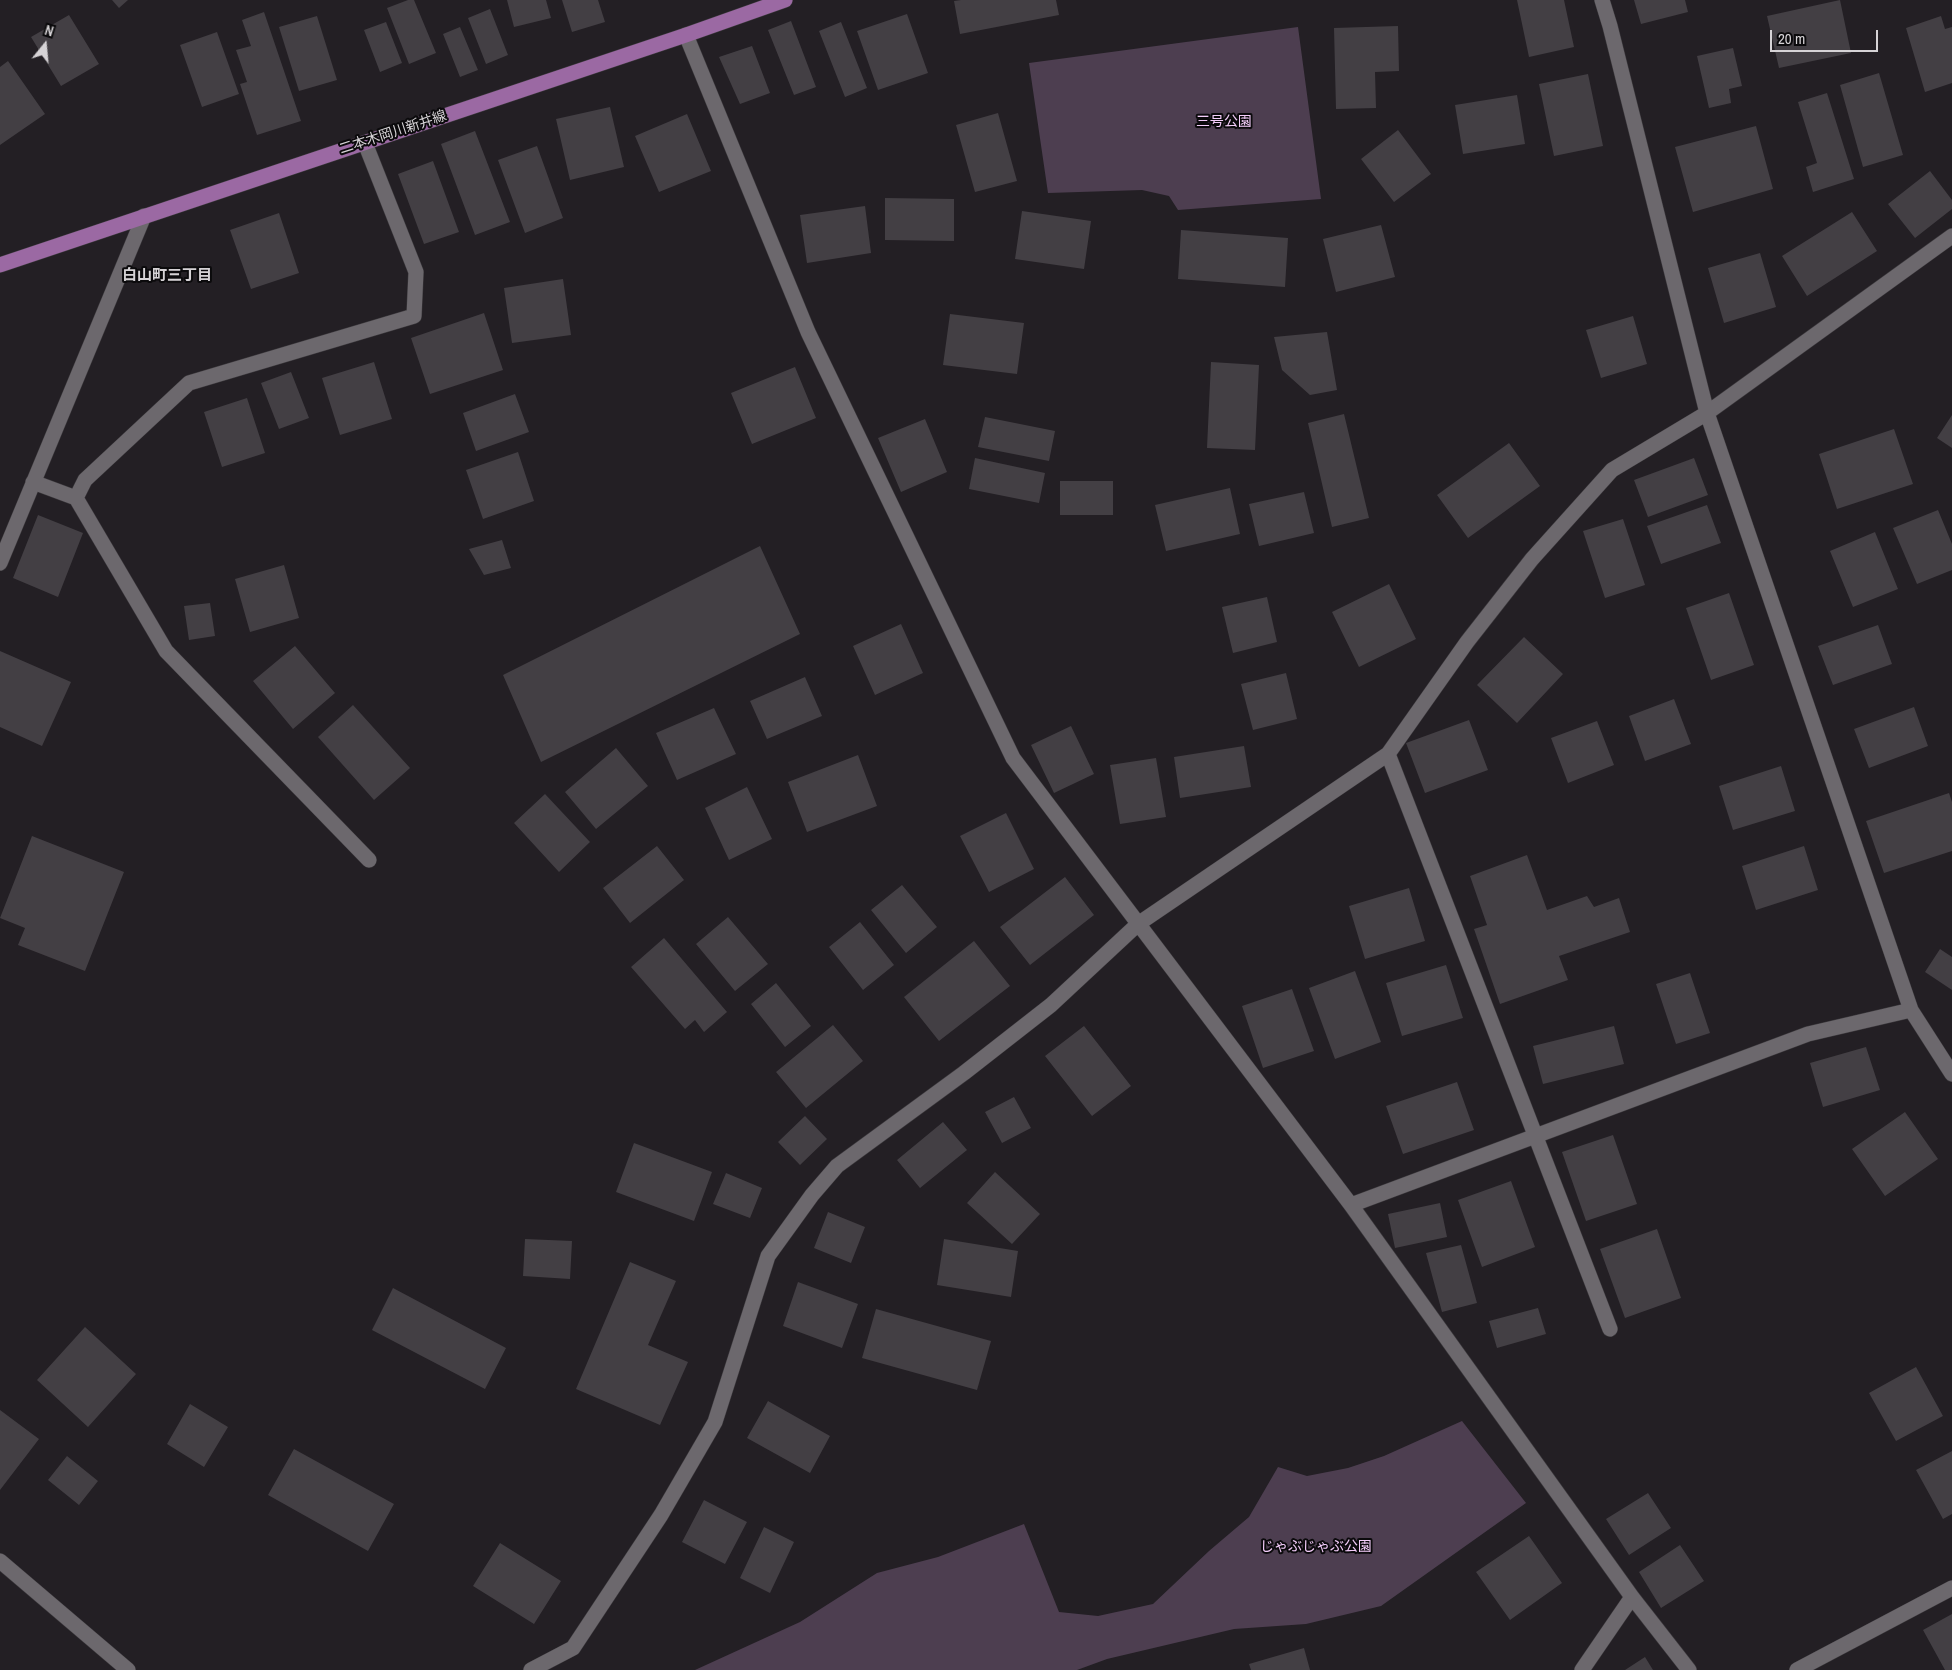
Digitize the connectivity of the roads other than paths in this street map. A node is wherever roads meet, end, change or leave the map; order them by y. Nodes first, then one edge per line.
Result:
1 (784, 0) edge
2 (1602, 0) edge
3 (686, 35) junction
4 (365, 143) junction
5 (144, 216) junction
6 (1952, 236) edge
7 (0, 265) edge
8 (1708, 413) junction
9 (33, 482) junction
10 (76, 498) junction
11 (0, 563) edge
12 (1388, 754) junction
13 (369, 860) dead end
14 (1138, 924) junction
15 (1911, 1010) junction
16 (1952, 1074) edge
17 (1535, 1136) junction
18 (1351, 1205) junction
19 (1610, 1329) dead end
20 (0, 1561) edge
21 (1952, 1588) edge
22 (1632, 1597) junction
23 (128, 1670) edge
24 (531, 1670) edge
25 (1582, 1670) edge
26 (1689, 1670) edge
27 (1797, 1670) edge

1 - 3 main road, 二本木岡川新井線
2 - 8 street
3 - 4 main road, 二本木岡川新井線
3 - 14 street
4 - 5 main road, 二本木岡川新井線
4 - 10 street
5 - 7 main road, 二本木岡川新井線
5 - 9 street
6 - 8 street
8 - 12 street
8 - 15 street
9 - 10 street
9 - 11 street
10 - 13 street
12 - 14 street
12 - 17 street
14 - 18 street
14 - 24 street
15 - 16 street
15 - 17 street
17 - 18 street
17 - 19 street
18 - 22 street
20 - 23 street
21 - 27 street
22 - 25 street
22 - 26 street

